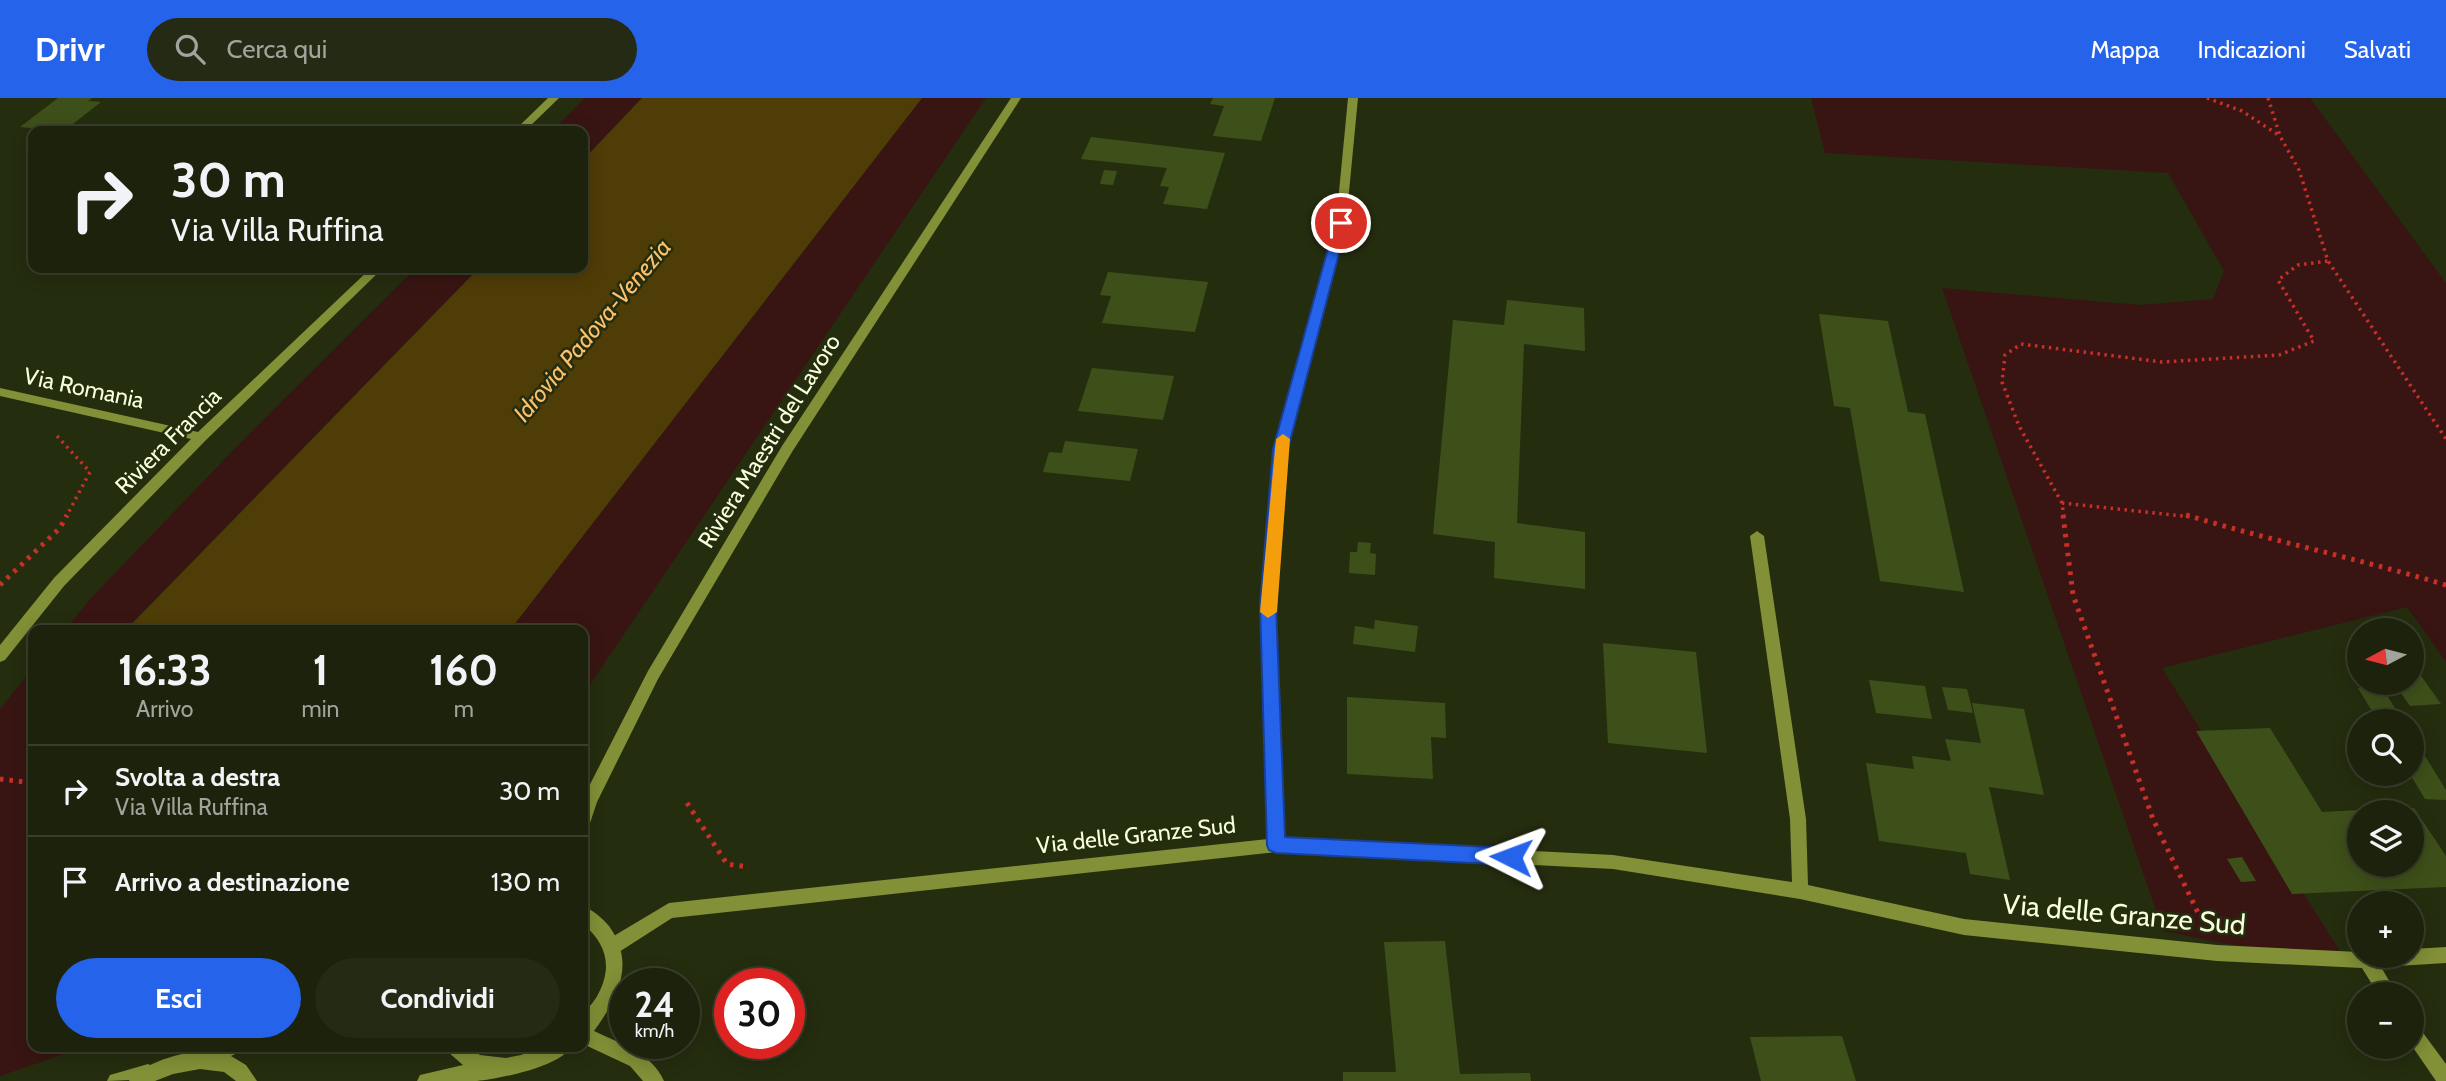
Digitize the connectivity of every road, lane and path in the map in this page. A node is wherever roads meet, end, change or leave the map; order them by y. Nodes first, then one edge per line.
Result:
1 (554, 98) edge
2 (1016, 98) edge
3 (1353, 98) edge
4 (2207, 98) edge
5 (2268, 98) edge
6 (524, 126) edge
7 (2280, 136) junction
8 (2329, 261) junction
9 (372, 273) edge
10 (0, 392) edge
11 (52, 430) dead end
12 (201, 437) junction
13 (2446, 439) edge
14 (2062, 503) junction
15 (1757, 536) dead end
16 (0, 585) edge
17 (2446, 585) edge
18 (0, 656) edge
19 (0, 779) edge
20 (28, 782) edge
21 (588, 804) edge
22 (1276, 845) junction
23 (1801, 891) junction
24 (588, 917) edge
25 (613, 946) junction
26 (2217, 953) junction
27 (2446, 955) edge
28 (2424, 956) edge
29 (2347, 959) edge
30 (588, 1026) edge
31 (588, 1036) edge
32 (2424, 1049) edge
33 (221, 1052) edge
34 (458, 1052) edge
35 (553, 1052) edge
36 (205, 1060) junction
37 (499, 1068) junction
38 (144, 1077) edge
39 (2446, 1079) edge
40 (116, 1081) edge
41 (248, 1081) edge
42 (426, 1081) edge
43 (655, 1081) edge

1 - 6 street
2 - 21 street, Riviera Maestri del Lavoro
3 - 22 street
4 - 7 path
5 - 7 path
7 - 8 path
8 - 13 path
8 - 14 path
9 - 12 street, Riviera Francia
10 - 12 street, Via Romania
11 - 16 path
12 - 18 street, Riviera Francia
14 - 17 path
14 - 26 path
15 - 23 street
19 - 20 path
22 - 23 street, Via delle Granze Sud
22 - 25 street, Via delle Granze Sud
23 - 26 street, Via delle Granze Sud
24 - 25 street
25 - 30 street
26 - 29 street, Via delle Granze Sud
27 - 28 street, Via delle Granze Sud
31 - 43 street
32 - 39 street
33 - 36 street
34 - 37 street
35 - 37 street
36 - 38 street
36 - 41 street
37 - 42 street
38 - 40 street

